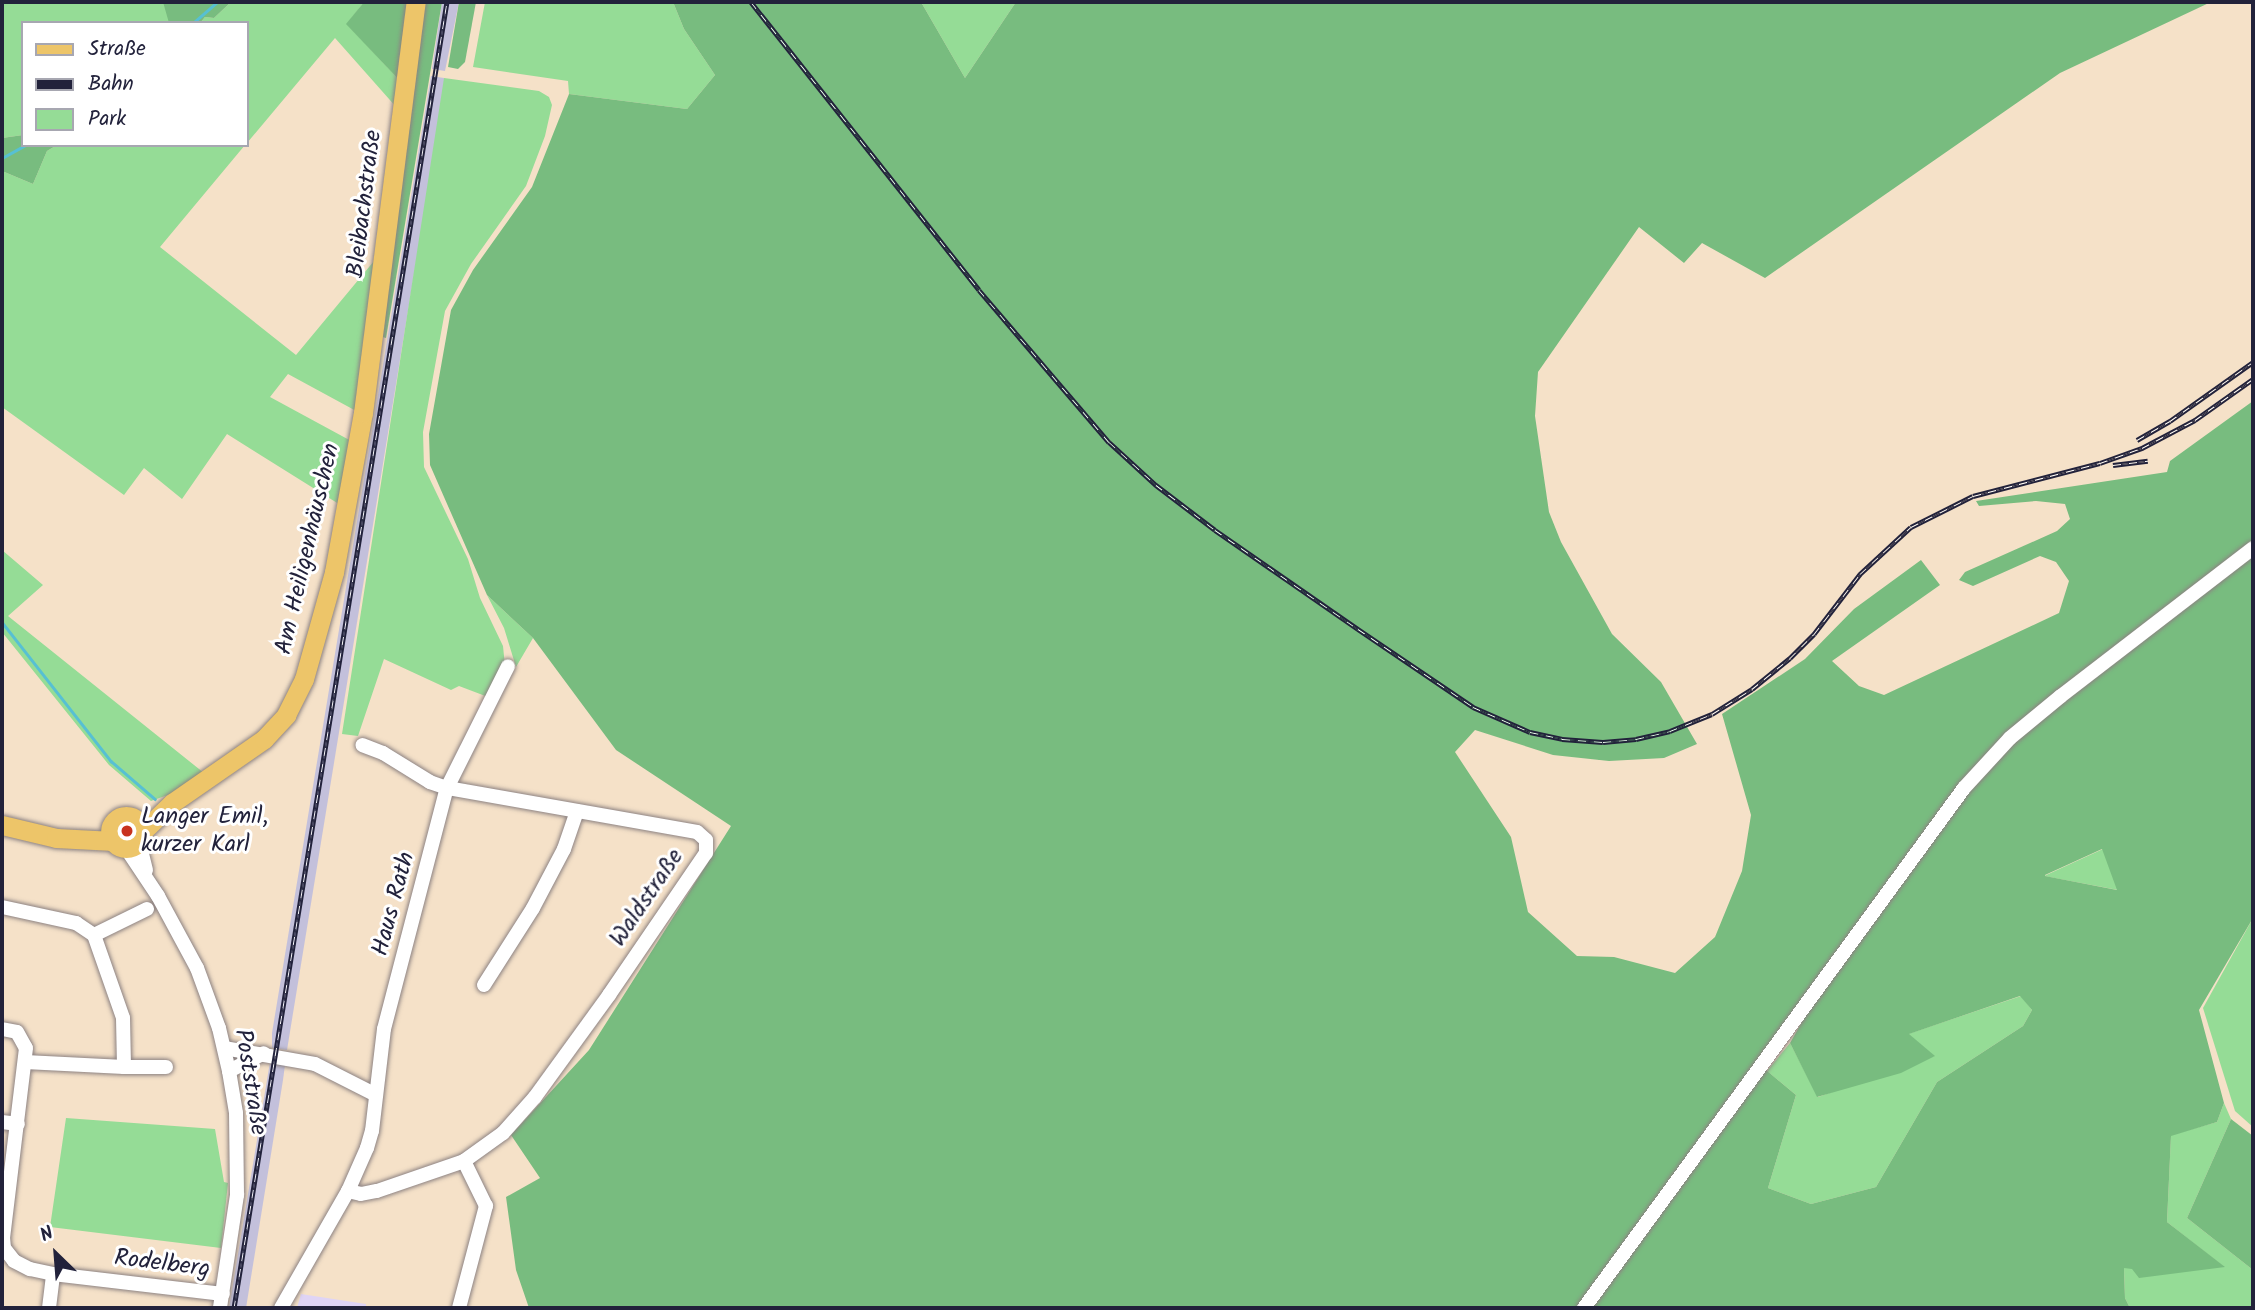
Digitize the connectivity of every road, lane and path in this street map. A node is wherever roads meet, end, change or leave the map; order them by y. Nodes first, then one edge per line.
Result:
1 (416, 2) edge
2 (363, 413) joint
3 (2253, 548) edge
4 (509, 666) dead end
5 (362, 745) dead end
6 (447, 788) junction
7 (577, 811) junction
8 (2, 825) edge
9 (128, 835) junction
10 (2, 907) edge
11 (146, 909) dead end
12 (94, 935) junction
13 (484, 985) dead end
14 (2, 1029) edge
15 (224, 1048) junction
16 (264, 1053) junction
17 (25, 1062) junction
18 (124, 1067) junction
19 (166, 1067) dead end
20 (229, 1071) junction
21 (376, 1095) junction
22 (2, 1122) edge
23 (18, 1124) junction
24 (464, 1161) junction
25 (348, 1191) junction
26 (53, 1274) junction
27 (222, 1301) edge
28 (49, 1308) edge
29 (281, 1308) edge
30 (459, 1308) edge
31 (1584, 1308) edge

1 - 2 main road, Bleibachstraße
2 - 9 main road, Am Heiligenhäuschen
3 - 31 street
4 - 6 street, Haus Rath
5 - 6 street, Waldstraße
6 - 7 street, Waldstraße
6 - 21 street, Haus Rath
7 - 13 street
7 - 24 street, Waldstraße
8 - 9 main road
9 - 15 street, Poststraße
10 - 12 street
11 - 12 street
12 - 18 street
14 - 17 street, Rodelberg
15 - 16 street
15 - 20 street, Poststraße
16 - 20 street
16 - 21 street
17 - 18 street
17 - 23 street, Rodelberg
18 - 19 street
20 - 27 street, Poststraße
21 - 25 street, Haus Rath
22 - 23 street
23 - 26 street, Rodelberg
24 - 25 street, Waldstraße
24 - 30 street
25 - 29 street, Haus Rath
26 - 27 street, Rodelberg
26 - 28 street

